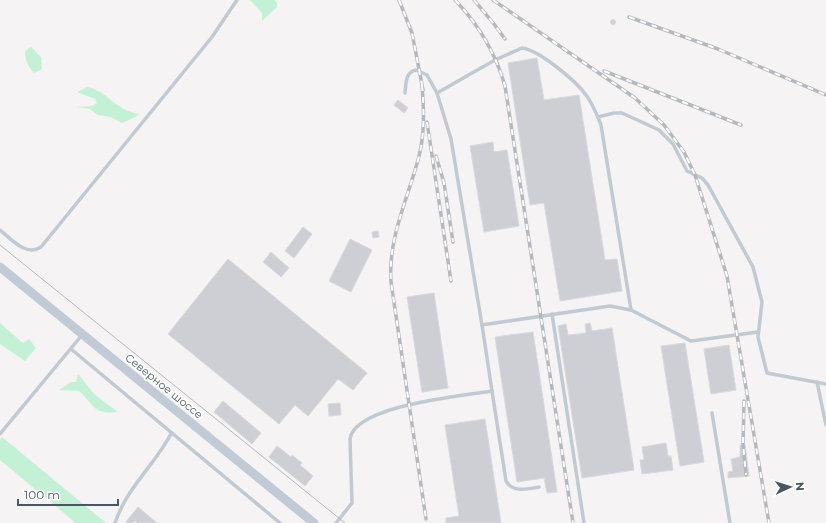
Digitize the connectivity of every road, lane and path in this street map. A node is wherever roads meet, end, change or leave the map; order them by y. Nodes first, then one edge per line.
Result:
1 (237, 0) edge
2 (405, 93) dead end
3 (437, 93) junction
4 (598, 117) junction
5 (0, 230) edge
6 (0, 267) edge
7 (631, 310) junction
8 (552, 314) junction
9 (482, 325) junction
10 (758, 332) junction
11 (82, 335) junction
12 (71, 349) junction
13 (817, 382) junction
14 (826, 384) edge
15 (492, 391) junction
16 (712, 413) dead end
17 (826, 425) edge
18 (0, 434) edge
19 (171, 434) junction
20 (539, 487) dead end
21 (115, 523) edge
22 (280, 523) edge
23 (314, 523) edge
24 (336, 523) edge
25 (584, 523) edge
26 (730, 523) edge

1 - 5 lane
2 - 3 lane
3 - 4 lane
3 - 9 lane
4 - 7 lane
4 - 10 lane
6 - 11 main road, Северное шоссе
7 - 8 lane
7 - 10 lane
8 - 9 lane
8 - 25 lane
9 - 15 lane
10 - 13 lane
11 - 12 lane
11 - 23 main road, Северное шоссе
12 - 18 lane
12 - 19 lane
13 - 14 lane
13 - 17 lane
15 - 20 lane
15 - 24 lane
16 - 26 lane
19 - 21 lane
19 - 22 lane

